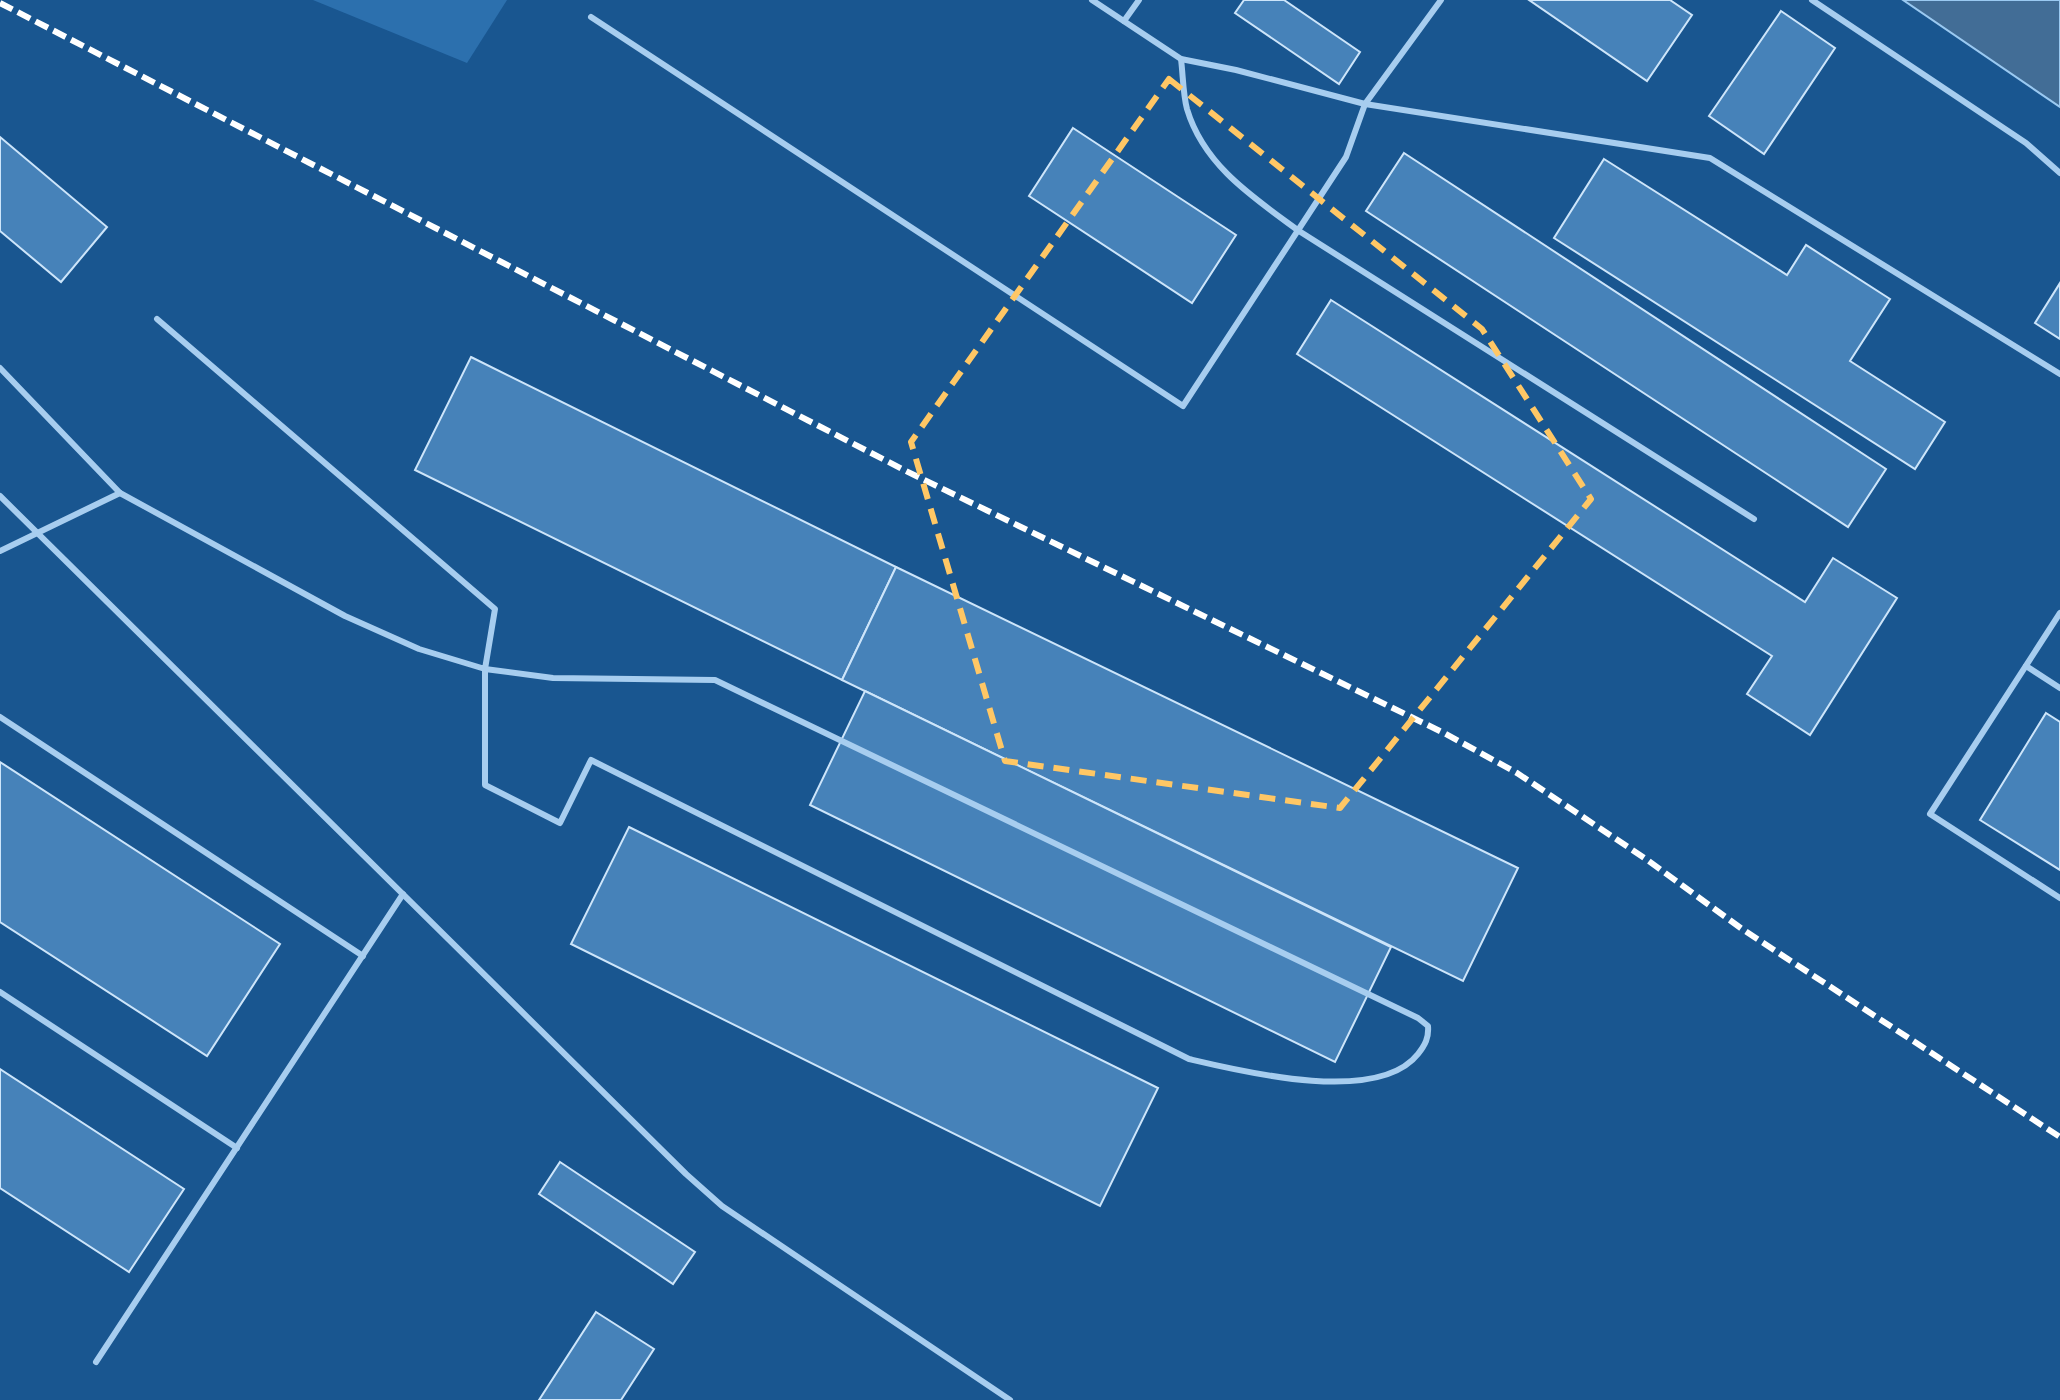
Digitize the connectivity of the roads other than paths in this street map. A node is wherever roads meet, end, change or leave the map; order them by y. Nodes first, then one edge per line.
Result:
1 (1092, 0) edge
2 (1139, 0) edge
3 (1441, 0) edge
4 (1812, 0) edge
5 (591, 17) dead end
6 (1124, 21) junction
7 (1181, 59) junction
8 (1365, 104) junction
9 (2060, 173) edge
10 (1299, 231) junction
11 (157, 319) dead end
12 (0, 368) edge
13 (2060, 374) edge
14 (120, 493) junction
15 (0, 496) edge
16 (1754, 519) dead end
17 (37, 535) junction
18 (0, 551) edge
19 (2060, 613) edge
20 (2026, 666) junction
21 (485, 669) junction
22 (2060, 688) edge
23 (0, 717) edge
24 (403, 894) junction
25 (2060, 898) edge
26 (363, 956) junction
27 (0, 992) edge
28 (237, 1148) junction
29 (96, 1362) dead end
30 (1010, 1400) edge

1 - 6 lane
2 - 6 lane
3 - 8 lane
4 - 9 lane
5 - 10 lane
6 - 7 lane
7 - 8 lane
7 - 10 lane
8 - 10 lane
8 - 13 lane
10 - 16 lane
11 - 21 lane
12 - 14 lane
14 - 17 lane
14 - 21 lane
15 - 17 lane
17 - 18 lane
17 - 24 lane
19 - 20 lane
20 - 22 lane
20 - 25 lane
21 - 21 lane
23 - 26 lane
24 - 26 lane
24 - 30 lane
26 - 28 lane
27 - 28 lane
28 - 29 lane

